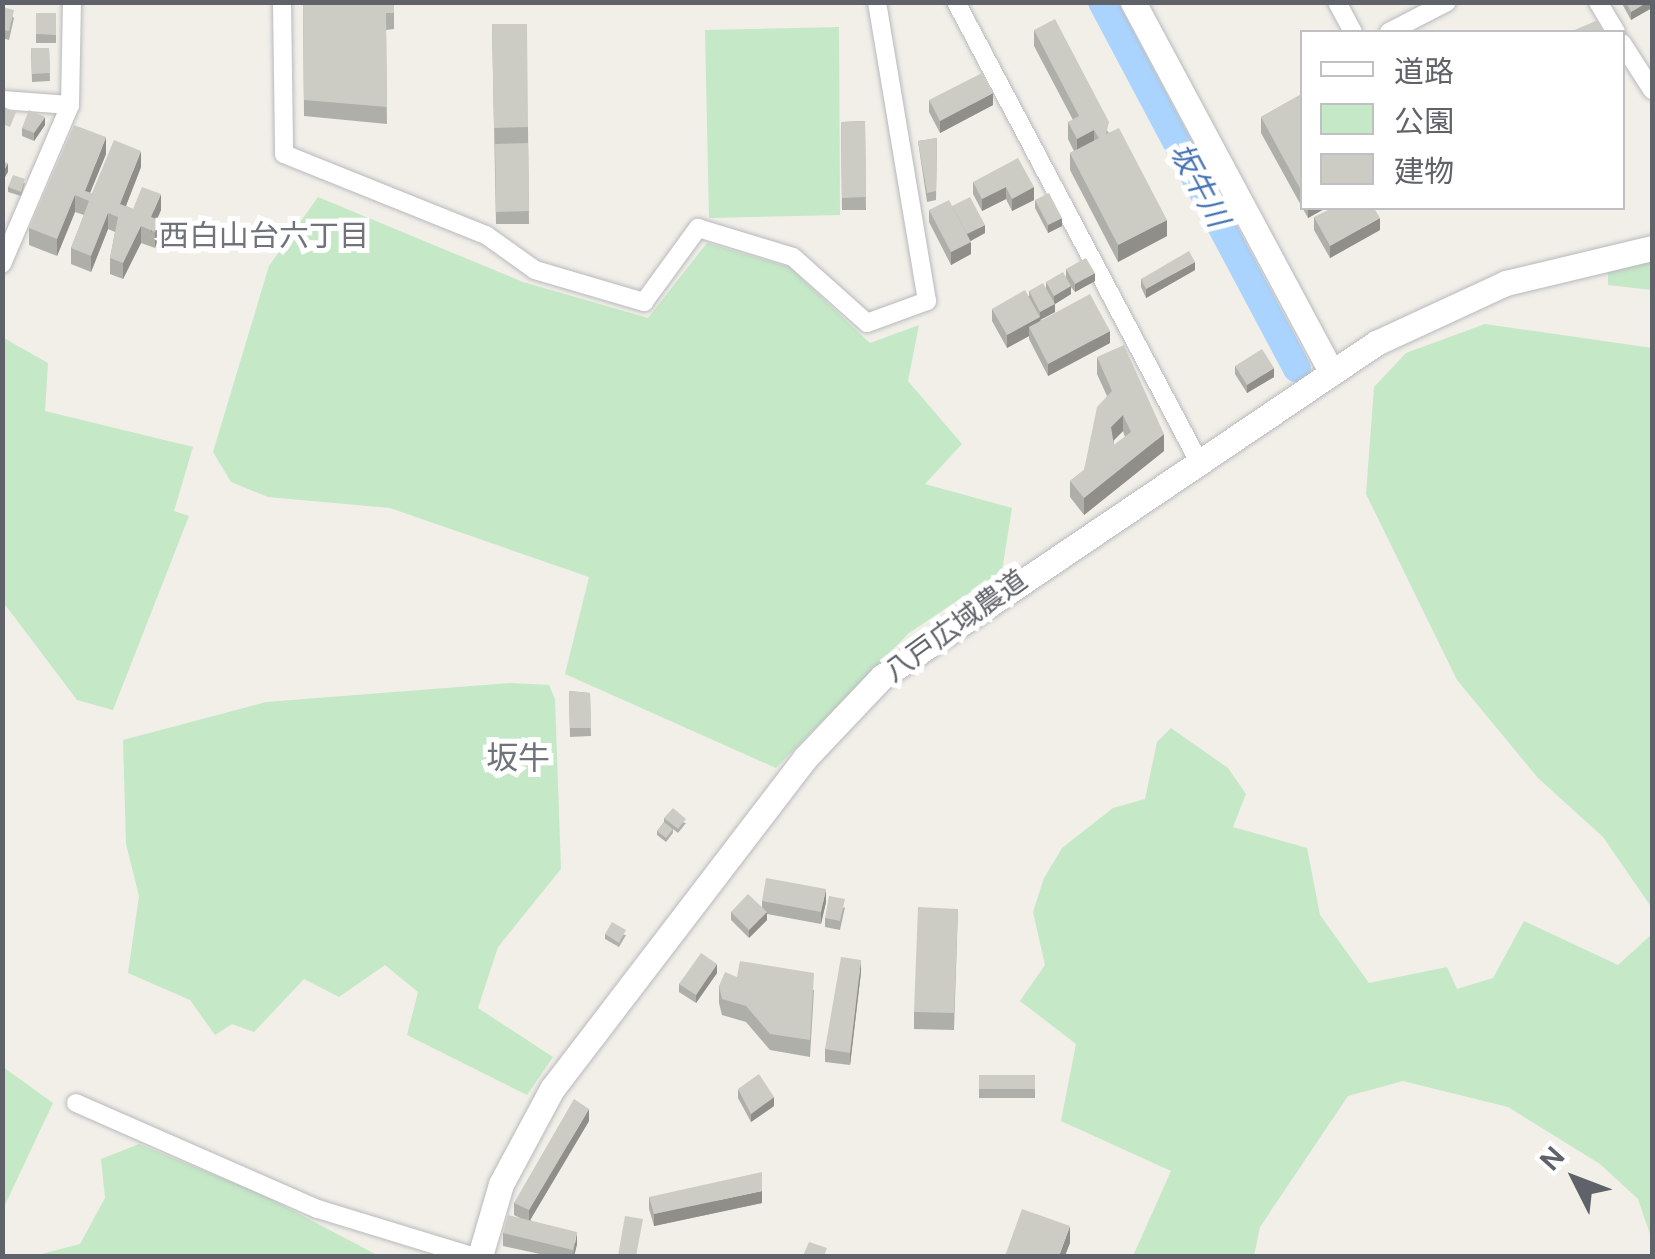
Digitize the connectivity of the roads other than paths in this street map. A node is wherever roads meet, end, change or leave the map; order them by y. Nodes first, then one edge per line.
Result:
1 (72, 2) edge
2 (282, 2) edge
3 (877, 2) edge
4 (956, 2) edge
5 (1133, 2) edge
6 (1337, 2) edge
7 (1447, 2) edge
8 (1598, 2) edge
9 (1352, 30) edge
10 (1393, 30) edge
11 (1615, 30) edge
12 (1625, 48) edge
13 (1652, 90) edge
14 (2, 100) edge
15 (70, 105) junction
16 (1652, 248) edge
17 (2, 264) edge
18 (1331, 372) junction
19 (1198, 460) junction
20 (76, 1103) dead end
21 (472, 1256) edge
22 (480, 1256) edge

1 - 15 street
2 - 3 street
4 - 19 street
5 - 18 street
6 - 9 street
7 - 10 street
8 - 11 street
12 - 13 street
14 - 15 street
15 - 17 street
16 - 18 street, 八戸広域農道
18 - 19 street, 八戸広域農道
19 - 22 street, 八戸広域農道
20 - 21 street

